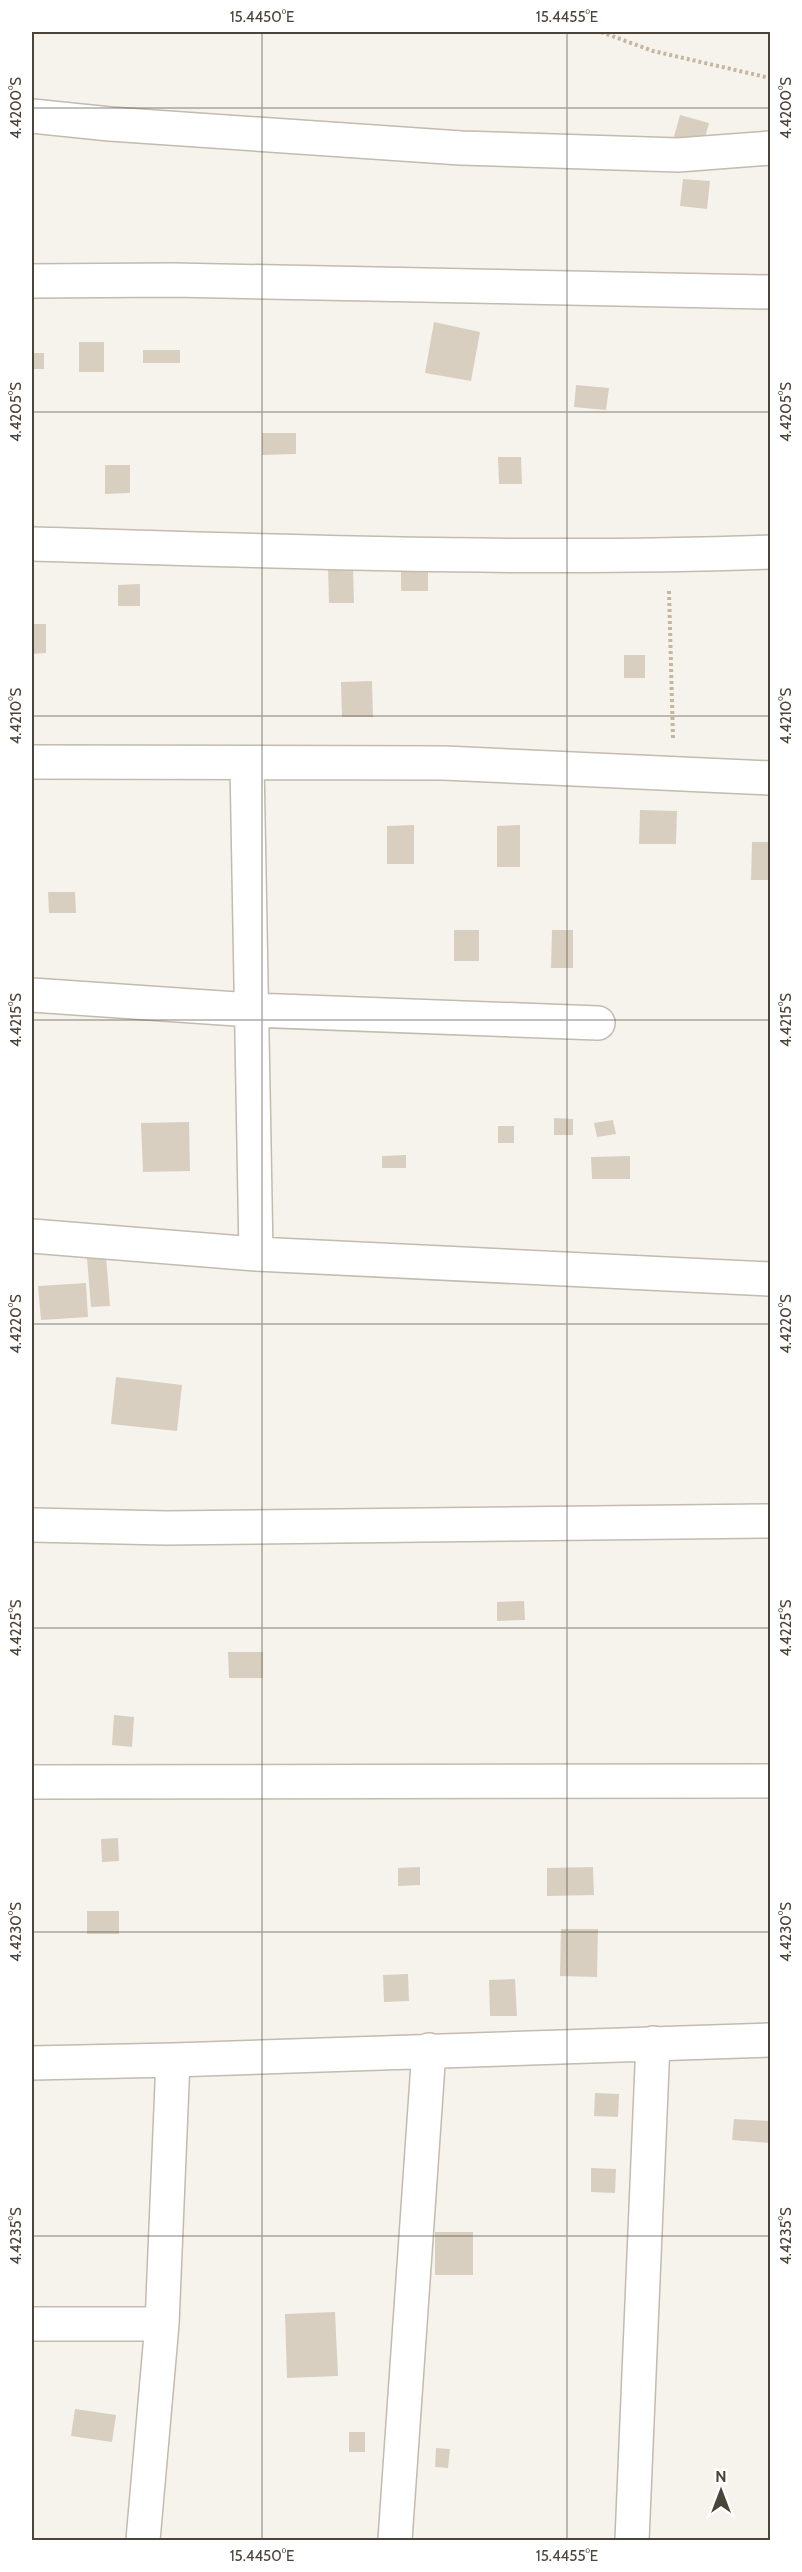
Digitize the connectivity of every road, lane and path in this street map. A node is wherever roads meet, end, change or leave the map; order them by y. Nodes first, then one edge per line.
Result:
1 (601, 32) edge
2 (771, 78) edge
3 (32, 116) edge
4 (771, 148) edge
5 (32, 281) edge
6 (771, 292) edge
7 (32, 544) edge
8 (771, 552) edge
9 (668, 556) junction
10 (32, 762) edge
11 (247, 763) junction
12 (674, 773) junction
13 (771, 778) edge
14 (32, 995) edge
15 (251, 1010) junction
16 (598, 1023) dead end
17 (32, 1236) edge
18 (256, 1254) junction
19 (771, 1279) edge
20 (771, 1521) edge
21 (32, 1525) edge
22 (771, 1781) edge
23 (32, 1782) edge
24 (771, 2040) edge
25 (653, 2043) junction
26 (429, 2050) junction
27 (173, 2060) junction
28 (32, 2063) edge
29 (32, 2324) edge
30 (162, 2324) junction
31 (143, 2541) edge
32 (395, 2541) edge
33 (632, 2541) edge

1 - 2 path
3 - 4 street
5 - 6 street
7 - 9 street
8 - 9 street
9 - 12 path
10 - 11 street
11 - 12 street
11 - 15 street
12 - 13 street
14 - 15 street
15 - 16 street
15 - 18 street
17 - 18 street
18 - 19 street
20 - 21 street
22 - 23 street
24 - 25 street
25 - 26 street
25 - 33 street
26 - 27 street
26 - 32 street
27 - 28 street
27 - 30 street
29 - 30 street
30 - 31 street

